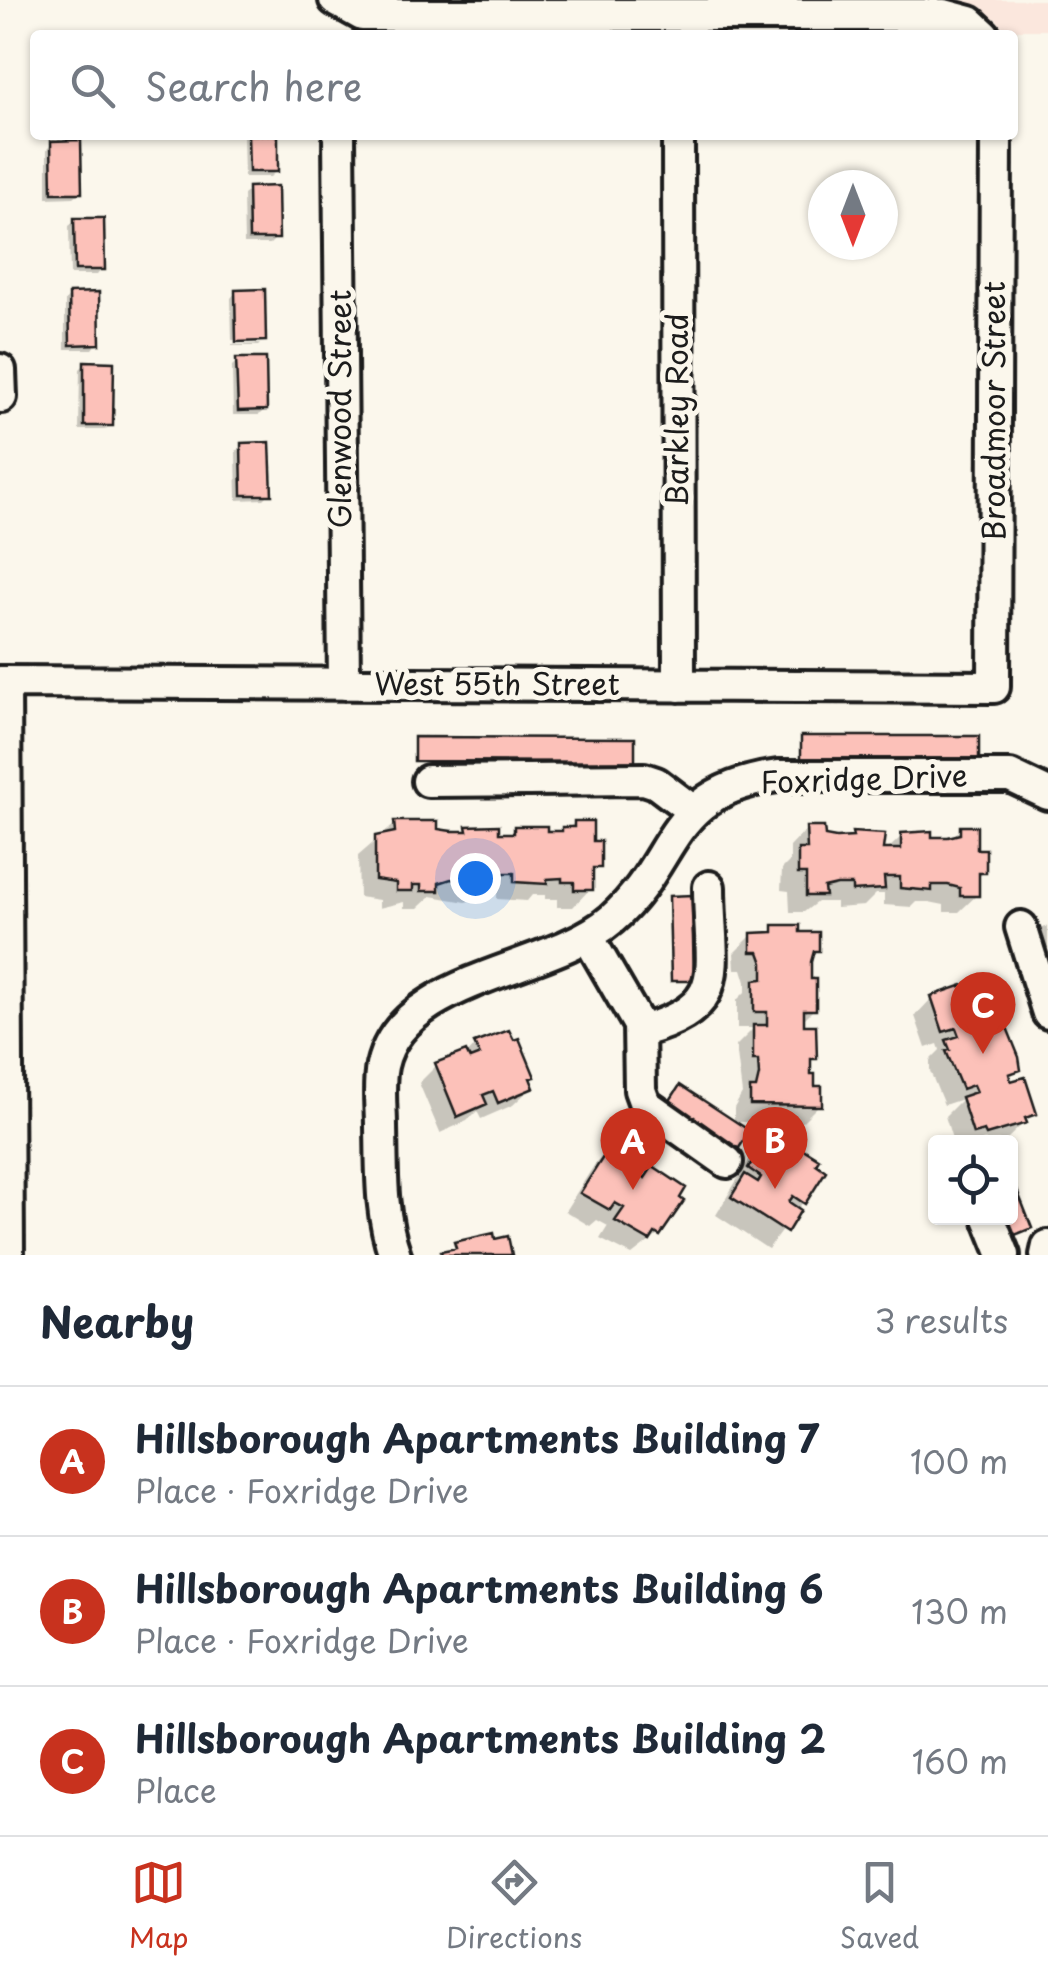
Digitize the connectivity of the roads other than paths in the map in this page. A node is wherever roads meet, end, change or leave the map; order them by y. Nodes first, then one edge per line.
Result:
1 (337, 1) edge
2 (678, 17) edge
3 (338, 30) edge
4 (979, 30) edge
5 (339, 140) edge
6 (678, 140) edge
7 (996, 140) edge
8 (0, 370) edge
9 (1, 397) edge
10 (2, 682) edge
11 (344, 684) junction
12 (679, 686) junction
13 (994, 687) joint
14 (428, 781) dead end
15 (1046, 787) edge
16 (693, 811) junction
17 (709, 887) dead end
18 (1022, 927) dead end
19 (588, 936) junction
20 (1048, 1013) edge
21 (641, 1030) junction
22 (727, 1162) dead end
23 (992, 1225) edge
24 (1048, 1246) edge
25 (8, 1255) edge
26 (395, 1255) edge
27 (1004, 1255) edge
28 (1046, 1255) edge

1 - 2 street
1 - 3 street
2 - 4 street
5 - 11 street, Glenwood Street
6 - 12 street, Barkley Road
7 - 13 street, Broadmoor Street
8 - 9 street
10 - 11 street, West 55th Street
10 - 25 street
11 - 12 street, West 55th Street
12 - 13 street, West 55th Street
14 - 16 street
15 - 16 street, Foxridge Drive
16 - 19 street, Foxridge Drive
17 - 21 street
18 - 20 street
19 - 21 street
19 - 26 street, Foxridge Drive
21 - 22 street
23 - 27 street
24 - 28 street

